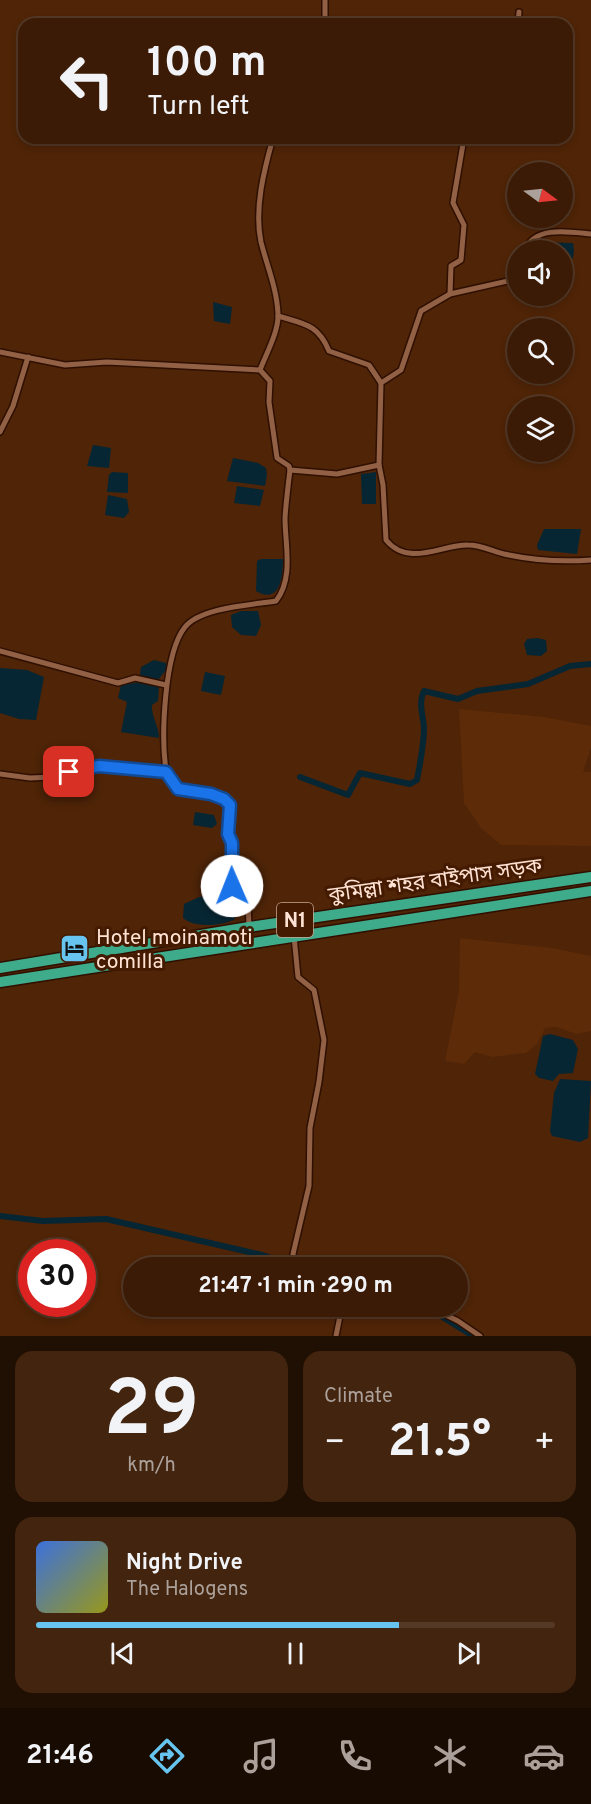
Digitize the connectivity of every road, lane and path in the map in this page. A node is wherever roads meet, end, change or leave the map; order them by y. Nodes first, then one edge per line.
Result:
1 (325, 0) edge
2 (519, 12) dead end
3 (325, 18) edge
4 (518, 18) edge
5 (271, 144) edge
6 (463, 144) edge
7 (591, 234) edge
8 (533, 240) edge
9 (507, 281) edge
10 (450, 294) junction
11 (278, 316) junction
12 (0, 352) edge
13 (28, 357) junction
14 (260, 370) junction
15 (381, 383) junction
16 (0, 432) edge
17 (379, 465) junction
18 (290, 471) junction
19 (591, 560) edge
20 (0, 651) edge
21 (166, 685) junction
22 (166, 772) junction
23 (0, 774) edge
24 (591, 877) edge
25 (591, 891) edge
26 (249, 927) junction
27 (294, 935) junction
28 (0, 968) edge
29 (0, 982) edge
30 (294, 1257) edge
31 (340, 1317) edge
32 (450, 1317) edge
33 (336, 1336) edge
34 (480, 1336) edge

1 - 3 street
2 - 4 street
5 - 11 street
6 - 10 street
7 - 8 street
9 - 10 street
10 - 15 street
11 - 14 street
11 - 15 street
12 - 13 street
13 - 14 street
13 - 16 street
14 - 18 street
15 - 17 street
17 - 18 street
17 - 19 street
18 - 21 street
20 - 21 street
21 - 22 street
22 - 23 street
22 - 26 street
24 - 26 highway, কুমিল্লা শহর বাইপাস সড়ক / N1
25 - 27 highway, N1
26 - 28 highway, কুমিল্লা শহর বাইপাস সড়ক / N1
27 - 29 highway, N1
27 - 30 street
31 - 33 street
32 - 34 street

